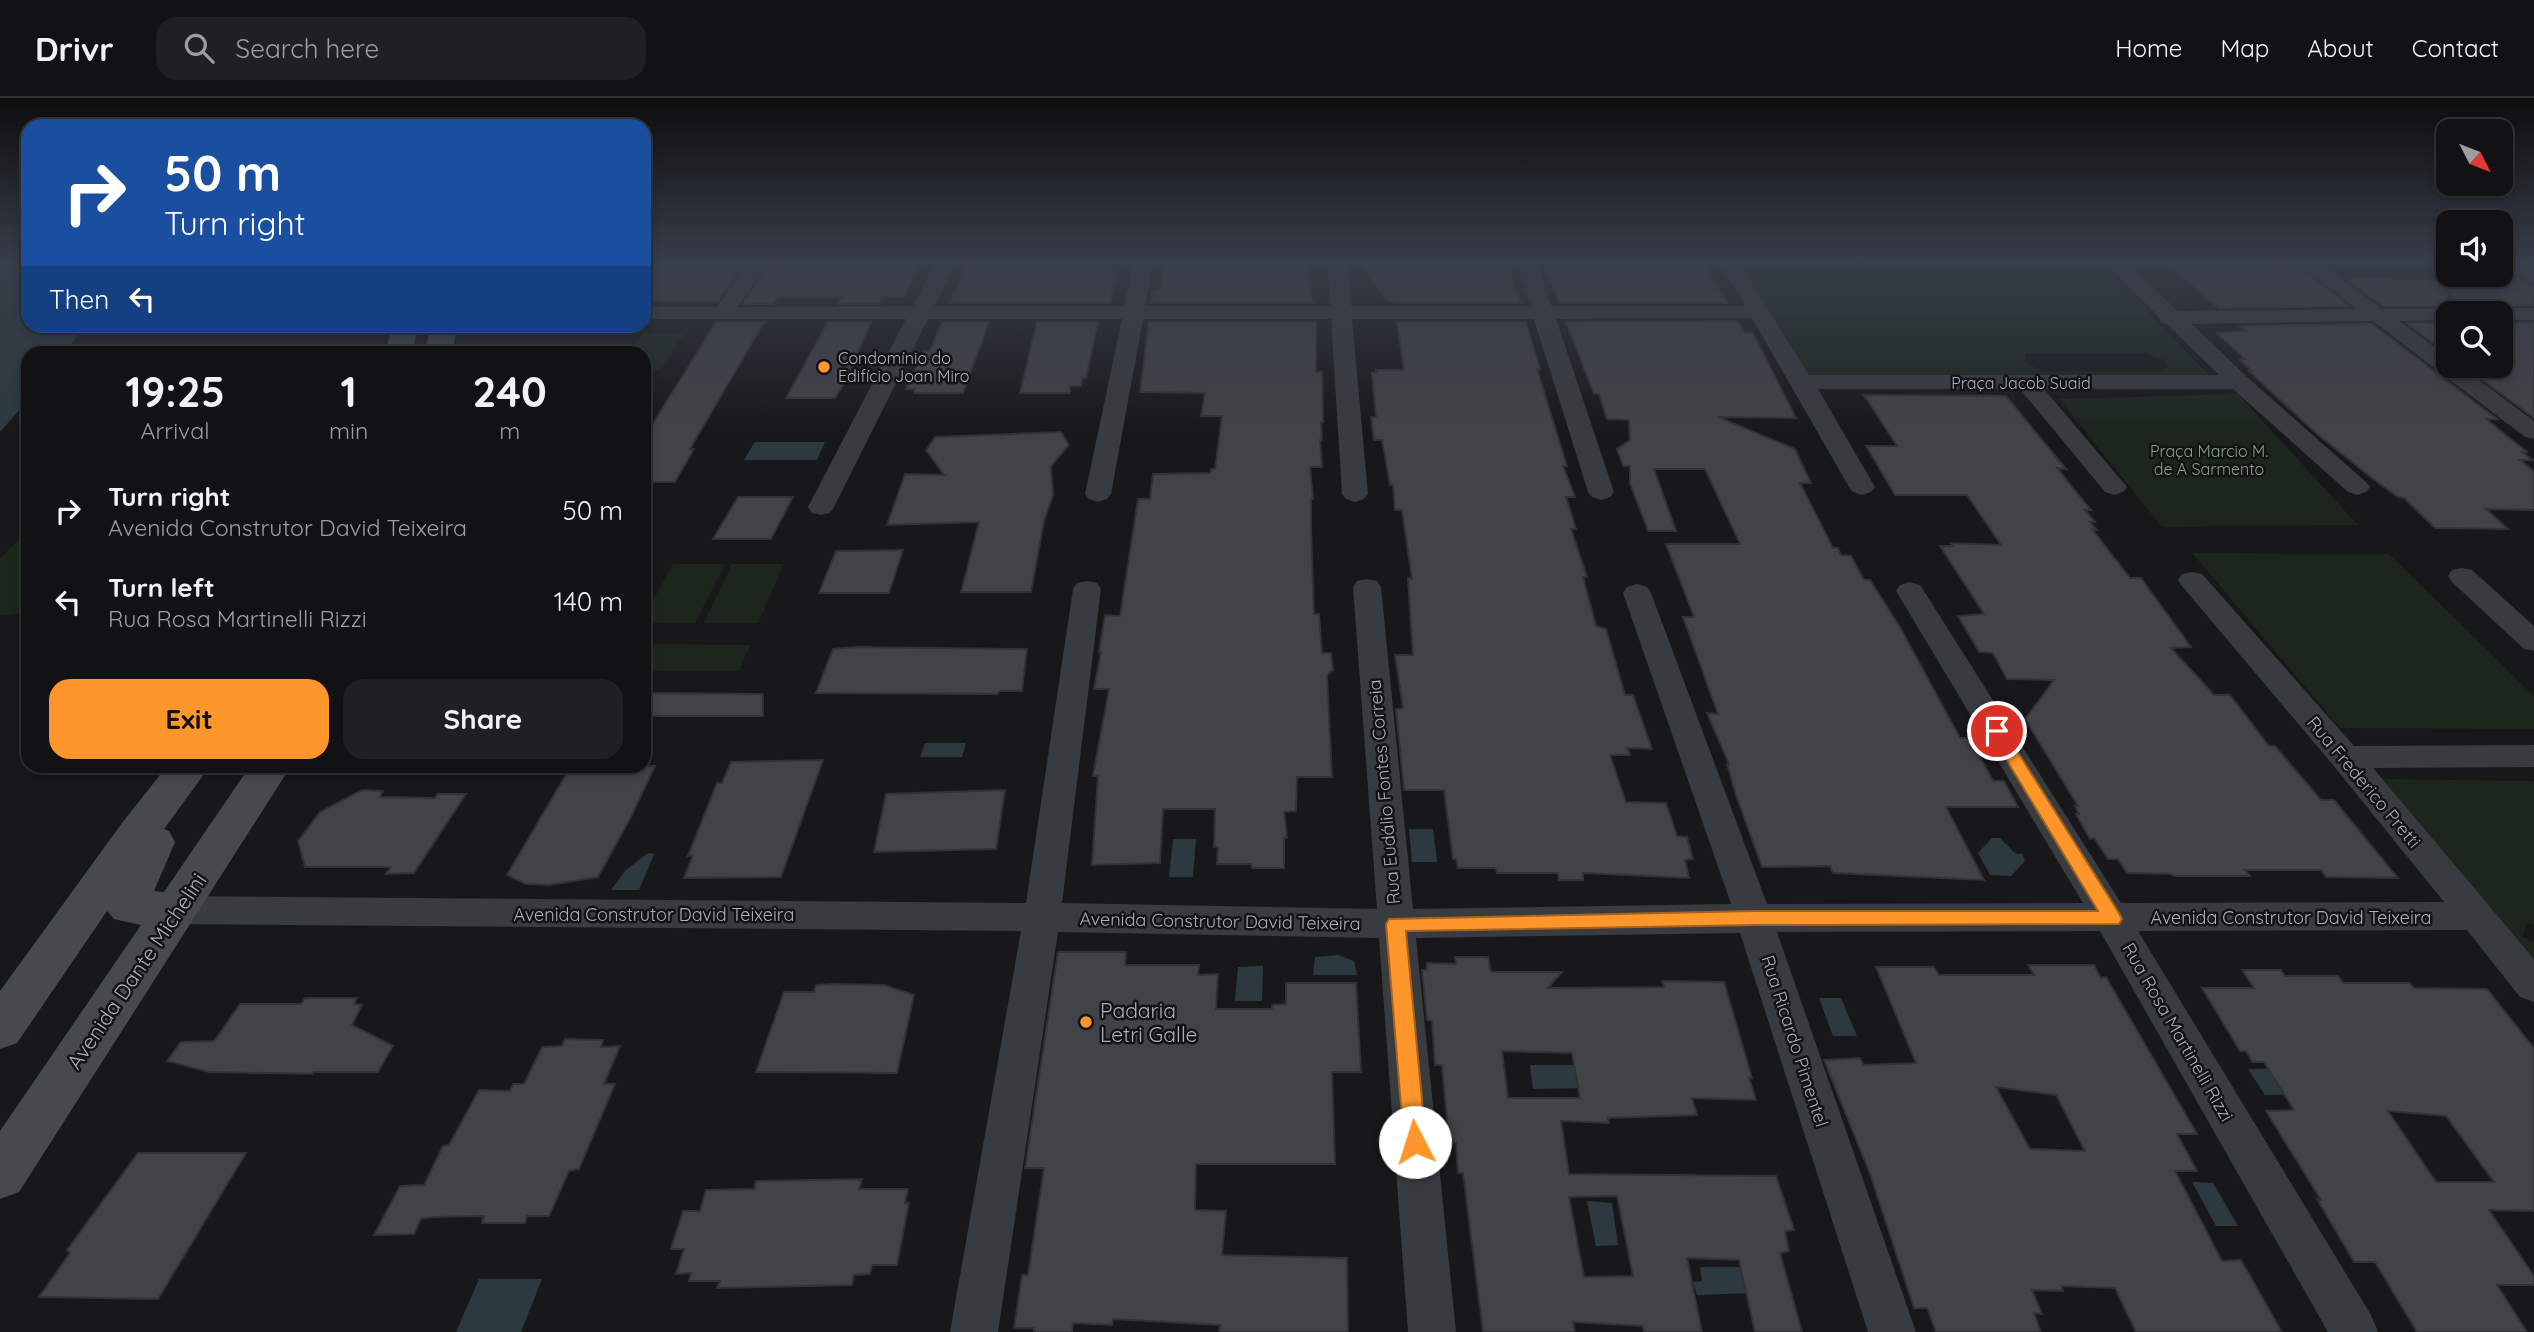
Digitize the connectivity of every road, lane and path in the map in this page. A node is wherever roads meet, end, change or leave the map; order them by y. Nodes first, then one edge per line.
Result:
1 (916, 318) edge
2 (1134, 318) edge
3 (1341, 318) edge
4 (1545, 318) edge
5 (1762, 318) edge
6 (2169, 318) joint
7 (2190, 318) edge
8 (2380, 318) edge
9 (1802, 382) junction
10 (2239, 382) junction
11 (2027, 383) junction
12 (2534, 432) edge
13 (1862, 487) dead end
14 (2114, 487) dead end
15 (2357, 487) dead end
16 (1601, 492) dead end
17 (1098, 494) dead end
18 (1355, 494) dead end
19 (821, 507) dead end
20 (2462, 576) dead end
21 (2192, 580) dead end
22 (1367, 587) dead end
23 (1087, 589) dead end
24 (1910, 591) dead end
25 (1637, 593) dead end
26 (2534, 642) edge
27 (2534, 756) edge
28 (2345, 757) junction
29 (185, 773) edge
30 (186, 773) edge
31 (266, 773) edge
32 (176, 910) junction
33 (2475, 916) junction
34 (1042, 918) junction
35 (1754, 918) junction
36 (2112, 919) junction
37 (1396, 924) junction
38 (2534, 986) edge
39 (0, 1030) edge
40 (0, 1175) edge
41 (974, 1332) edge
42 (1432, 1332) edge
43 (1892, 1332) edge
44 (2354, 1332) edge

1 - 19 street
2 - 17 street
3 - 18 street
4 - 16 street
5 - 9 street
6 - 7 street
6 - 10 street
8 - 12 street
9 - 11 street, Praça Jacob Suaid
9 - 13 street
10 - 11 street, Praça Jacob Suaid
10 - 15 street
11 - 14 street
20 - 26 street
21 - 28 street, Rua Frederico Pretti
22 - 37 street, Rua Eudálio Fontes Correia
23 - 34 street
24 - 36 street, Rua Rosa Martinelli Rizzi
25 - 35 street, Rua Ricardo Pimentel
27 - 28 street
28 - 33 street, Rua Frederico Pretti
29 - 39 main road
30 - 32 main road
31 - 32 main road, Avenida Dante Michelini
32 - 34 street, Avenida Construtor David Teixeira
32 - 40 main road, Avenida Dante Michelini
33 - 36 street, Avenida Construtor David Teixeira
33 - 38 street, Rua Frederico Pretti
34 - 37 street, Avenida Construtor David Teixeira
34 - 41 street
35 - 36 street, Avenida Construtor David Teixeira
35 - 37 street, Avenida Construtor David Teixeira
35 - 43 street, Rua Ricardo Pimentel
36 - 44 street, Rua Rosa Martinelli Rizzi
37 - 42 street, Rua Eudálio Fontes Correia

